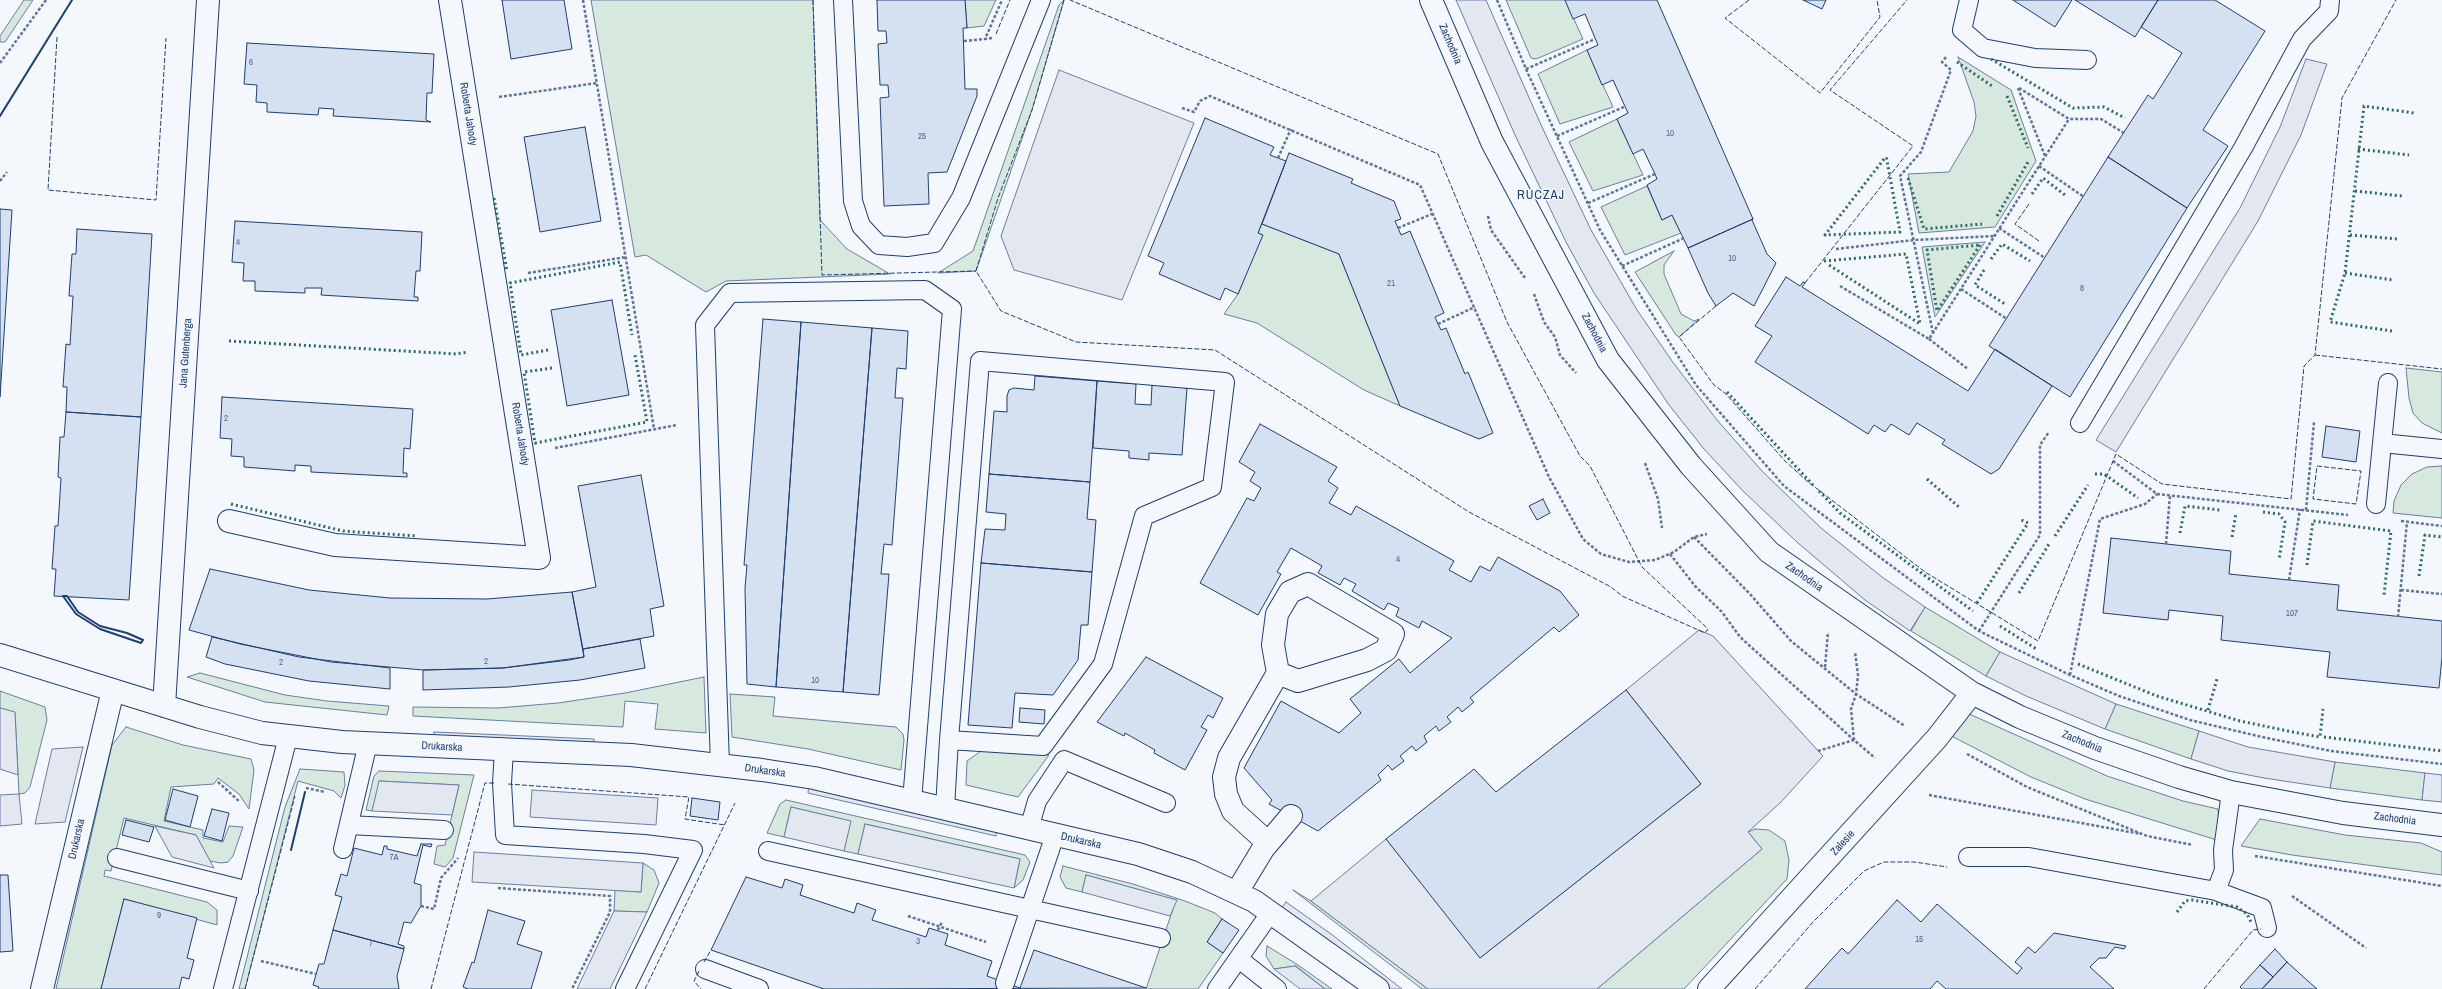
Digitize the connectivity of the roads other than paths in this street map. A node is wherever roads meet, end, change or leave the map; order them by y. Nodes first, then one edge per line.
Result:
1 (208, 0) edge
2 (450, 0) edge
3 (843, 0) edge
4 (1041, 0) edge
5 (1431, 0) edge
6 (1969, 0) edge
7 (2330, 0) edge
8 (2087, 60) dead end
9 (2388, 384) dead end
10 (2080, 423) dead end
11 (2382, 443) junction
12 (2442, 449) edge
13 (2376, 504) dead end
14 (229, 521) dead end
15 (0, 654) edge
16 (1278, 673) junction
17 (113, 690) junction
18 (1972, 693) junction
19 (164, 706) junction
20 (288, 737) junction
21 (949, 740) junction
22 (368, 743) junction
23 (504, 750) junction
24 (720, 765) junction
25 (2231, 792) junction
26 (912, 801) junction
27 (1166, 803) dead end
28 (945, 808) junction
29 (1291, 816) dead end
30 (349, 825) junction
31 (2442, 825) edge
32 (1028, 829) junction
33 (444, 830) dead end
34 (1055, 835) junction
35 (1267, 842) junction
36 (343, 848) dead end
37 (768, 851) dead end
38 (1968, 857) dead end
39 (117, 858) dead end
40 (249, 891) junction
41 (2216, 891) junction
42 (1237, 892) junction
43 (1030, 909) junction
44 (1271, 912) junction
45 (2267, 928) dead end
46 (1161, 938) dead end
47 (1238, 959) junction
48 (705, 969) dead end
49 (1006, 983) dead end
50 (42, 989) edge
51 (223, 989) edge
52 (625, 989) edge
53 (759, 989) edge
54 (1217, 989) edge
55 (1277, 989) edge
56 (1378, 989) edge
57 (1709, 989) edge

1 - 19 street, Jana Gutenberga
2 - 14 street, Roberta Jahody
3 - 4 lane
5 - 18 street, Zachodnia
6 - 8 lane
7 - 10 lane
9 - 11 lane
11 - 12 lane
11 - 13 lane
15 - 17 street, Drukarska
16 - 16 street
16 - 35 street
17 - 19 street, Drukarska
17 - 50 street, Drukarska
18 - 25 street, Zachodnia
18 - 57 street, Zalesie
19 - 20 street, Drukarska
20 - 22 street, Drukarska
20 - 40 lane
21 - 21 lane
21 - 28 lane
22 - 23 street, Drukarska
22 - 30 lane
23 - 24 street, Drukarska
23 - 52 lane
24 - 26 street, Drukarska
24 - 26 lane
25 - 31 street, Zachodnia
25 - 41 lane
26 - 28 street, Drukarska
27 - 32 lane
28 - 32 street, Drukarska
29 - 35 street
30 - 33 lane
30 - 36 lane
32 - 34 street, Drukarska
34 - 42 street, Drukarska
34 - 43 lane
35 - 42 street
37 - 43 lane
38 - 41 lane
39 - 40 lane
40 - 51 lane
41 - 45 lane
42 - 44 street, Drukarska
43 - 46 lane
43 - 49 lane
44 - 47 lane
44 - 56 street, Drukarska
47 - 54 lane
47 - 55 lane
48 - 53 lane

